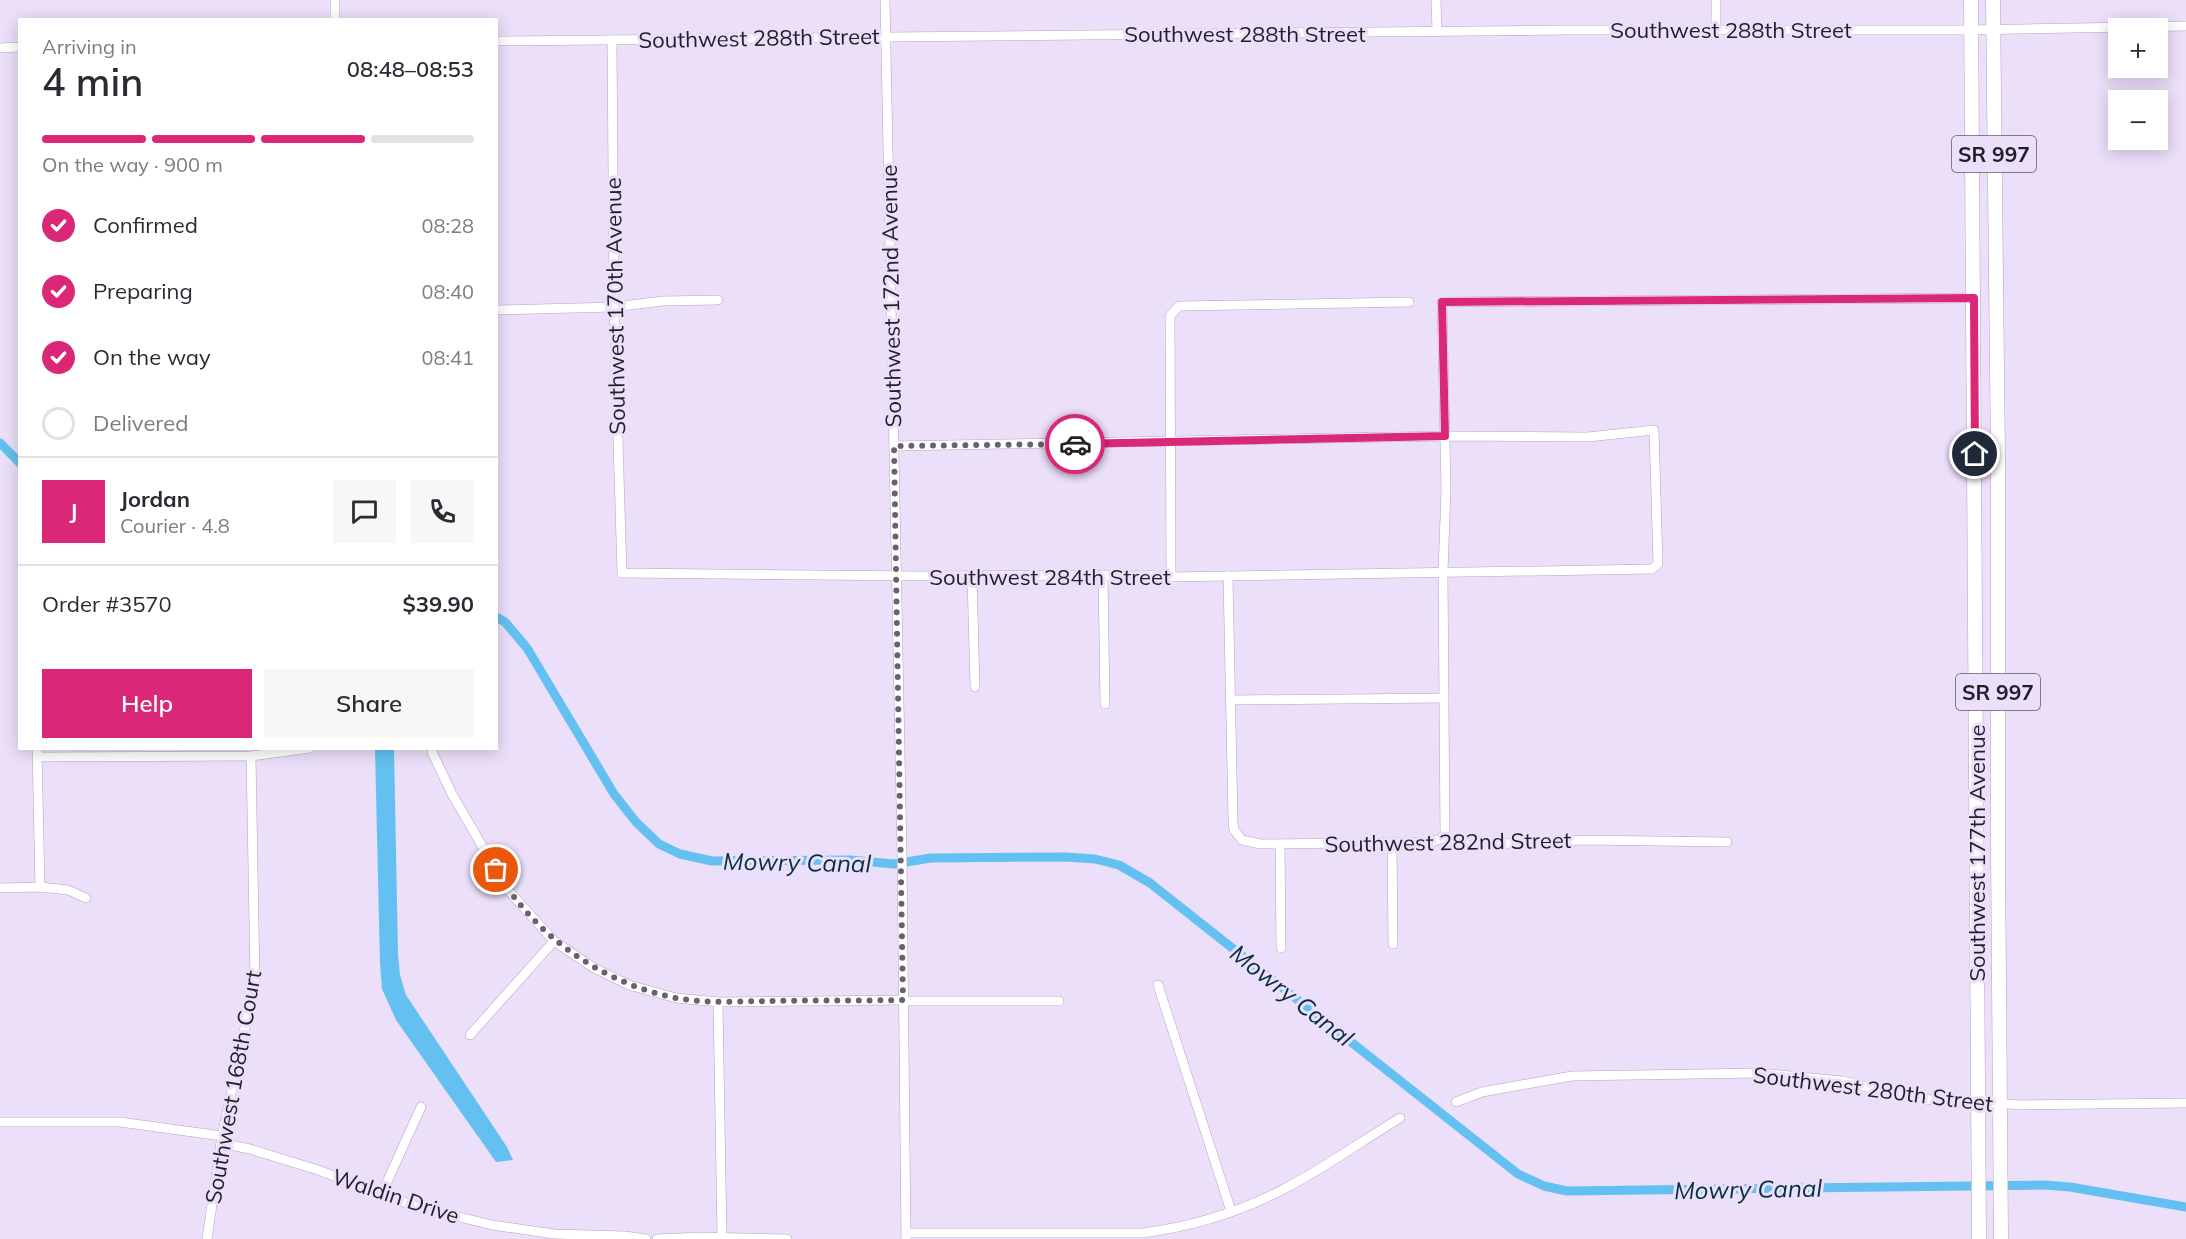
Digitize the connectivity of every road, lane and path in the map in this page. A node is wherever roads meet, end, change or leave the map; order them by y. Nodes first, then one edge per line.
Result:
1 (335, 0) edge
2 (885, 0) edge
3 (1436, 0) edge
4 (1716, 0) edge
5 (1971, 0) edge
6 (1993, 0) edge
7 (335, 18) edge
8 (2186, 26) edge
9 (1994, 29) junction
10 (1971, 30) junction
11 (1716, 31) junction
12 (1437, 32) junction
13 (886, 36) junction
14 (612, 40) junction
15 (498, 41) edge
16 (18, 47) edge
17 (0, 48) edge
18 (1974, 298) junction
19 (718, 300) dead end
20 (1409, 302) dead end
21 (614, 307) junction
22 (498, 310) edge
23 (1445, 436) junction
24 (1171, 442) junction
25 (894, 446) junction
26 (1443, 572) junction
27 (622, 573) joint
28 (1103, 575) junction
29 (896, 576) junction
30 (972, 576) junction
31 (1228, 576) junction
32 (1171, 577) junction
33 (975, 687) dead end
34 (1444, 698) junction
35 (1231, 700) junction
36 (1105, 704) dead end
37 (295, 750) edge
38 (432, 752) dead end
39 (37, 753) edge
40 (251, 756) junction
41 (1976, 821) junction
42 (1445, 837) junction
43 (1727, 842) dead end
44 (1392, 843) junction
45 (1280, 844) junction
46 (1998, 850) junction
47 (40, 887) junction
48 (0, 888) edge
49 (86, 898) dead end
50 (554, 941) junction
51 (1393, 944) dead end
52 (1281, 948) dead end
53 (1158, 985) dead end
54 (903, 1001) junction
55 (1059, 1001) dead end
56 (718, 1002) junction
57 (470, 1035) dead end
58 (1978, 1101) junction
59 (1456, 1102) dead end
60 (2186, 1103) edge
61 (2000, 1105) junction
62 (420, 1107) dead end
63 (1400, 1118) dead end
64 (0, 1122) edge
65 (221, 1139) junction
66 (382, 1193) junction
67 (1231, 1211) junction
68 (906, 1236) edge
69 (1142, 1236) edge
70 (722, 1238) edge
71 (207, 1239) edge
72 (646, 1239) edge
73 (657, 1239) edge
74 (787, 1239) edge
75 (1979, 1239) edge
76 (2001, 1239) edge

1 - 7 street
2 - 13 street, Southwest 172nd Avenue
3 - 12 street
4 - 11 street
5 - 10 highway, Southwest 177th Avenue / SR 997
6 - 9 highway, Southwest 177th Avenue / SR 997
8 - 9 street, Southwest 288th Street
9 - 10 street, Southwest 288th Street
9 - 46 highway, Southwest 177th Avenue / SR 997
10 - 11 street, Southwest 288th Street
10 - 18 highway, Southwest 177th Avenue / SR 997
11 - 12 street, Southwest 288th Street
12 - 13 street, Southwest 288th Street
13 - 14 street, Southwest 288th Street
13 - 25 street, Southwest 172nd Avenue
14 - 15 street, Southwest 288th Street
14 - 21 street, Southwest 170th Avenue
16 - 17 street
18 - 23 street
18 - 41 highway, Southwest 177th Avenue / SR 997
19 - 21 street
20 - 24 street
21 - 22 street
21 - 27 street, Southwest 170th Avenue
23 - 24 street
23 - 26 street
23 - 26 street, Southwest 284th Street
24 - 25 street
24 - 32 street
25 - 29 street, Southwest 172nd Avenue
26 - 31 street, Southwest 284th Street
26 - 34 street
27 - 29 street, Southwest 284th Street
28 - 30 street, Southwest 284th Street
28 - 32 street, Southwest 284th Street
28 - 36 street
29 - 30 street, Southwest 284th Street
29 - 54 street, Southwest 172nd Avenue
30 - 33 street
31 - 32 street, Southwest 284th Street
31 - 35 street
34 - 35 street
34 - 42 street
35 - 45 street, Southwest 282nd Street
37 - 40 street
38 - 50 street
39 - 40 street
39 - 47 street
40 - 65 street, Southwest 168th Court
41 - 46 highway
41 - 58 highway, Southwest 177th Avenue / SR 997
42 - 43 street, Southwest 282nd Street
42 - 44 street, Southwest 282nd Street
44 - 45 street, Southwest 282nd Street
44 - 51 street
45 - 52 street
46 - 61 highway, Southwest 177th Avenue / SR 997
47 - 48 street
47 - 49 street
50 - 56 street
50 - 57 street
53 - 67 street
54 - 55 street
54 - 56 street
54 - 68 street, Southwest 172nd Avenue
56 - 70 street
58 - 59 street, Southwest 280th Street
58 - 61 street, Southwest 280th Street
58 - 75 highway, Southwest 177th Avenue / SR 997
60 - 61 street, Southwest 280th Street
61 - 76 highway, Southwest 177th Avenue / SR 997
62 - 66 street
63 - 67 street
64 - 65 street
65 - 66 street, Waldin Drive
65 - 71 street, Southwest 168th Court
66 - 72 street, Waldin Drive
67 - 69 street
68 - 69 street
70 - 73 street
70 - 74 street

